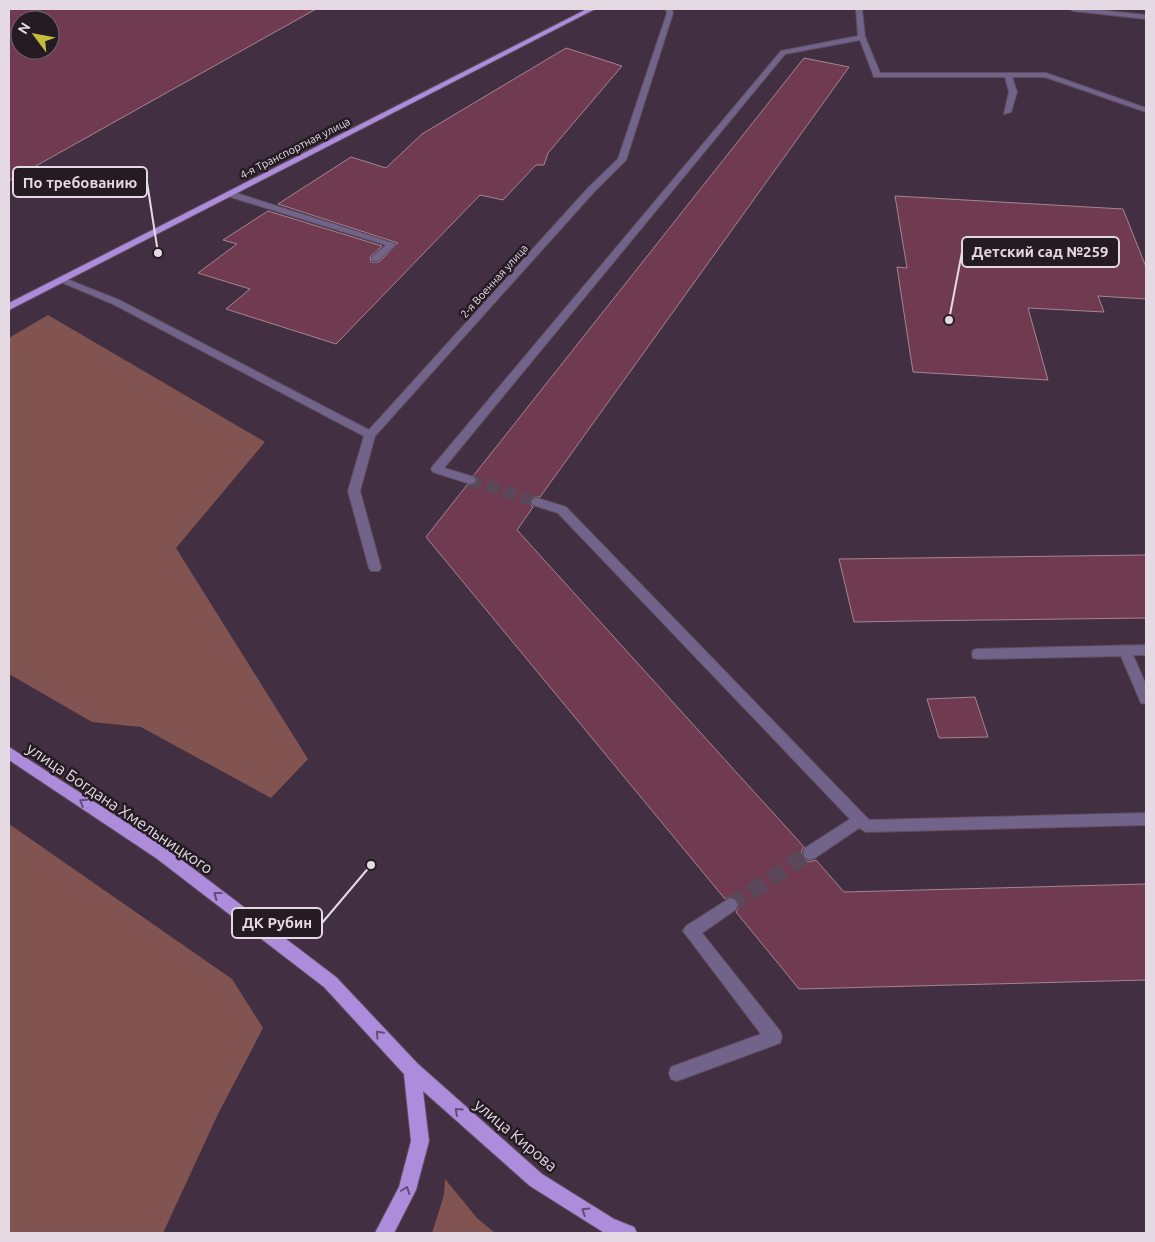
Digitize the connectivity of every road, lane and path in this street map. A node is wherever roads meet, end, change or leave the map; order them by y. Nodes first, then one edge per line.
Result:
1 (592, 9) edge
2 (669, 9) edge
3 (859, 9) edge
4 (1074, 9) edge
5 (1095, 10) edge
6 (1146, 17) edge
7 (862, 37) junction
8 (1008, 75) junction
9 (1146, 110) edge
10 (1007, 112) dead end
11 (230, 194) junction
12 (375, 259) dead end
13 (61, 280) junction
14 (9, 307) edge
15 (370, 435) junction
16 (470, 480) tunnel mouth
17 (537, 502) tunnel mouth
18 (375, 568) dead end
19 (1146, 650) edge
20 (1125, 651) junction
21 (978, 654) dead end
22 (1146, 699) edge
23 (9, 753) edge
24 (1146, 819) edge
25 (860, 820) junction
26 (810, 853) tunnel mouth
27 (730, 905) tunnel mouth
28 (412, 1070) junction
29 (677, 1073) dead end
30 (384, 1233) edge
31 (628, 1233) edge

1 - 11 main road, 4-я Транспортная улица
2 - 15 street, 2-я Военная улица
3 - 7 street
4 - 5 street
5 - 6 street
7 - 8 street
7 - 16 street
8 - 9 street
8 - 10 street
11 - 12 street
11 - 13 main road, 4-я Транспортная улица
13 - 14 main road, 4-я Транспортная улица
13 - 15 street
15 - 18 street, 2-я Военная улица
17 - 25 street
19 - 20 street
20 - 21 street
20 - 22 street
28 -> 23 main road, улица Богдана Хмельницкого
24 - 25 street
25 - 26 street
27 - 29 street
30 -> 28 main road
31 -> 28 main road, улица Кирова

